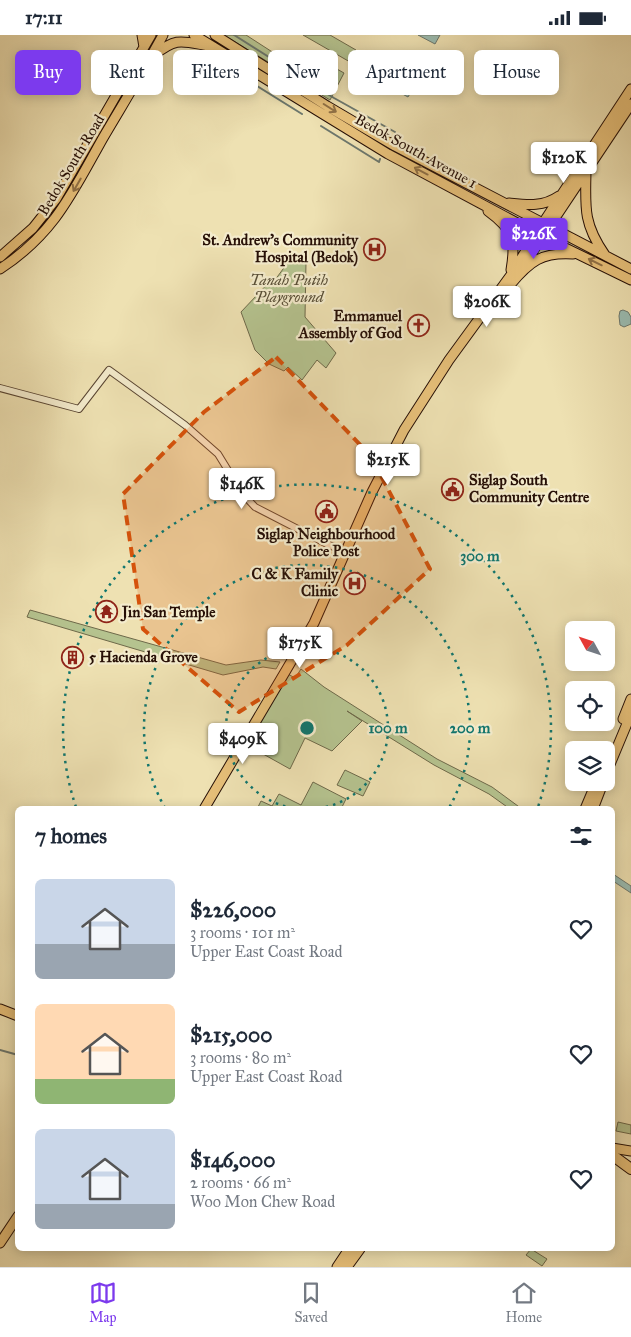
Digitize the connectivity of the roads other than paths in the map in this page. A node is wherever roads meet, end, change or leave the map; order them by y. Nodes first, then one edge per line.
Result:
1 (142, 35) edge
2 (151, 35) edge
3 (163, 35) edge
4 (194, 35) edge
5 (215, 35) edge
6 (144, 47) junction
7 (214, 47) junction
8 (155, 50) edge
9 (162, 50) edge
10 (631, 89) edge
11 (128, 95) edge
12 (631, 104) edge
13 (586, 173) junction
14 (564, 191) junction
15 (461, 192) junction
16 (502, 202) junction
17 (546, 225) junction
18 (540, 234) junction
19 (578, 255) junction
20 (0, 257) edge
21 (606, 257) junction
22 (0, 269) edge
23 (631, 269) edge
24 (511, 275) junction
25 (631, 280) edge
26 (504, 293) junction
27 (0, 388) edge
28 (348, 553) junction
29 (631, 699) edge
30 (631, 714) edge
31 (613, 741) edge
32 (615, 752) edge
33 (593, 791) edge
34 (600, 791) edge
35 (206, 806) edge
36 (211, 806) edge
37 (586, 806) edge
38 (594, 806) edge
39 (0, 1009) edge
40 (15, 1015) edge
41 (615, 1148) edge
42 (631, 1151) edge
43 (615, 1157) edge
44 (631, 1169) edge
45 (15, 1220) edge
46 (15, 1228) edge
47 (0, 1243) edge
48 (0, 1250) edge
49 (348, 1251) edge
50 (359, 1251) edge
51 (336, 1267) edge
52 (348, 1267) edge

1 - 6 main road
2 - 6 main road, Bedok South Road
3 - 8 main road, Bedok South Road
4 - 7 main road, Bedok South Avenue 1
5 -> 16 main road, Bedok South Avenue 1
6 - 20 main road, Bedok South Road
7 - 9 main road
15 -> 7 main road, Bedok South Avenue 1
10 - 14 main road
11 -> 22 main road, Bedok South Road
12 - 13 main road
13 - 17 main road
13 - 21 main road
14 - 16 main road
14 - 17 main road
15 - 18 main road, Bedok South Avenue 1
15 - 24 main road
16 - 17 main road, Bedok South Avenue 1
17 - 18 main road
17 - 21 main road, Bedok South Avenue 1
18 - 19 main road, Bedok South Avenue 1
18 - 24 main road
18 - 26 main road
25 -> 19 main road, Bedok South Avenue 1
19 - 26 main road
21 - 23 main road, Bedok South Avenue 1
24 - 28 main road
26 - 28 main road
27 - 28 street
28 - 35 main road
28 - 36 main road
29 - 31 main road
30 - 32 main road
33 - 37 main road
34 - 38 main road
39 - 40 main road
41 - 42 main road
43 - 44 highway
45 - 47 main road
46 - 48 main road
49 - 51 main road
50 - 52 main road

